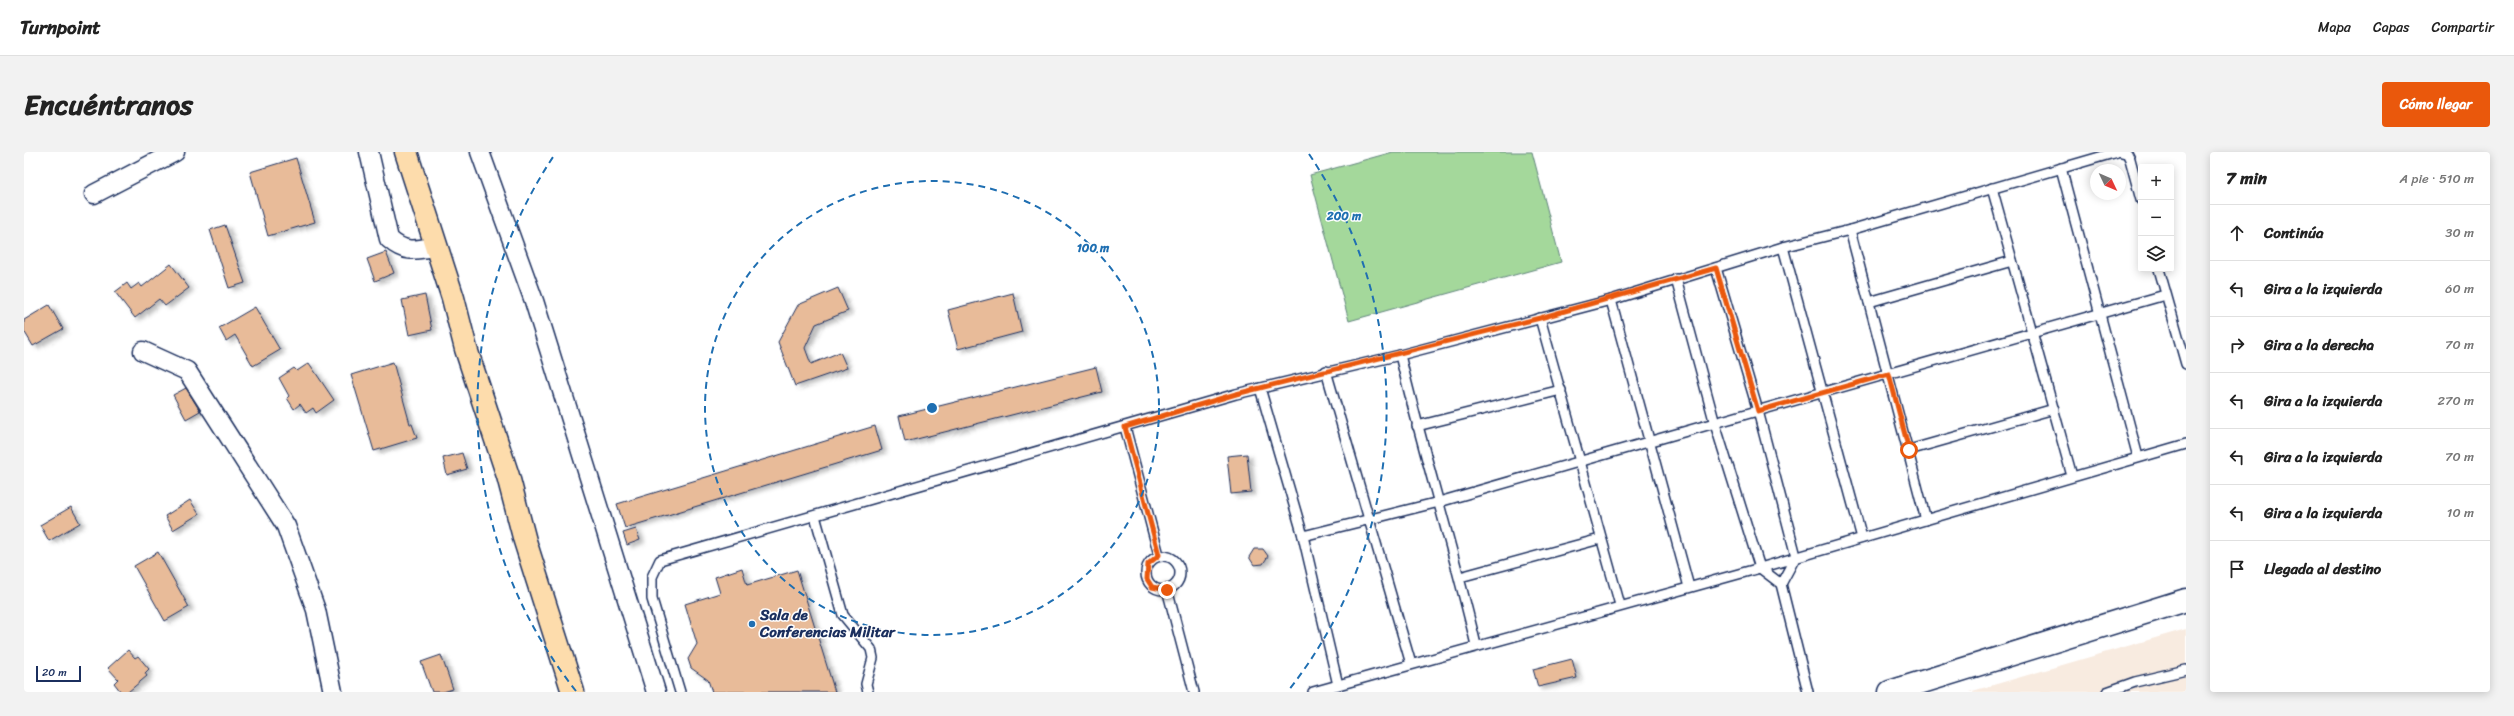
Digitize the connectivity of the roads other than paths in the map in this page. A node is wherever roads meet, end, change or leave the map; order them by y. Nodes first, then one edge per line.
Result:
1 (175, 152) edge
2 (369, 152) edge
3 (406, 152) edge
4 (480, 152) edge
5 (2117, 152) edge
6 (2122, 152) edge
7 (2061, 168) junction
8 (1992, 188) junction
9 (2138, 189) edge
10 (94, 194) dead end
11 (1850, 230) junction
12 (437, 246) junction
13 (1782, 247) junction
14 (2012, 261) junction
15 (1716, 268) junction
16 (2160, 272) edge
17 (1676, 279) junction
18 (2166, 295) junction
19 (1611, 300) junction
20 (1870, 302) junction
21 (2101, 314) junction
22 (1540, 318) junction
23 (2033, 334) junction
24 (143, 351) dead end
25 (1400, 355) junction
26 (2186, 364) edge
27 (1326, 371) junction
28 (1889, 374) junction
29 (1260, 388) junction
30 (1561, 390) junction
31 (1824, 393) junction
32 (2054, 409) junction
33 (1758, 411) junction
34 (1715, 424) junction
35 (1417, 426) junction
36 (1125, 427) junction
37 (1648, 442) junction
38 (2186, 444) edge
39 (1909, 450) junction
40 (2138, 457) junction
41 (1580, 463) junction
42 (2072, 476) junction
43 (1439, 502) junction
44 (815, 516) junction
45 (1368, 518) junction
46 (1926, 520) junction
47 (1303, 536) junction
48 (1862, 538) junction
49 (1600, 539) junction
50 (1159, 555) junction
51 (1796, 556) junction
52 (1760, 568) junction
53 (1460, 577) junction
54 (1781, 584) junction
55 (1689, 587) junction
56 (1167, 590) junction
57 (2186, 600) edge
58 (1620, 606) junction
59 (1476, 645) junction
60 (1411, 664) junction
61 (2186, 670) edge
62 (1338, 685) junction
63 (333, 692) edge
64 (573, 692) edge
65 (656, 692) edge
66 (680, 692) edge
67 (868, 692) edge
68 (1194, 692) edge
69 (1313, 692) edge
70 (1808, 692) edge
71 (1890, 692) edge
72 (2107, 692) edge

1 - 10 street
2 - 12 street
3 - 12 main road
4 - 65 street
5 - 7 lane
6 - 9 lane
7 - 8 lane
7 - 21 lane
8 - 11 lane
8 - 14 lane
11 - 13 lane
11 - 20 lane
12 - 64 main road
13 - 15 lane
13 - 31 lane
14 - 20 lane
14 - 23 lane
15 - 17 lane
15 - 33 lane
16 - 18 lane
17 - 19 lane
17 - 34 lane
18 - 21 lane
18 - 26 lane
19 - 22 lane
19 - 37 lane
20 - 28 lane
21 - 23 lane
21 - 40 lane
22 - 25 lane
22 - 30 lane
23 - 28 lane
23 - 32 lane
24 - 63 street
25 - 27 lane
25 - 35 lane
27 - 29 lane
27 - 45 lane
28 - 31 lane
28 - 39 lane
29 - 36 lane
29 - 47 lane
30 - 35 lane
30 - 41 lane
31 - 33 lane
31 - 48 lane
32 - 39 lane
32 - 42 lane
33 - 34 lane
33 - 51 lane
34 - 37 lane
34 - 52 lane
35 - 43 lane
36 - 44 lane
36 - 50 lane
37 - 41 lane
37 - 55 lane
38 - 40 lane
39 - 46 lane
40 - 42 lane
41 - 43 lane
41 - 49 lane
42 - 46 lane
43 - 45 lane
43 - 53 lane
44 - 66 lane
44 - 67 lane
45 - 47 lane
45 - 60 lane
46 - 48 lane
47 - 62 lane
48 - 51 lane
49 - 53 lane
49 - 58 lane
50 - 56 lane
50 - 56 lane
51 - 52 lane
51 - 54 lane
52 - 54 lane
52 - 55 lane
53 - 59 lane
54 - 70 lane
55 - 58 lane
56 - 68 lane
57 - 71 main road
58 - 59 lane
59 - 60 lane
60 - 62 lane
61 - 72 lane
62 - 69 lane

